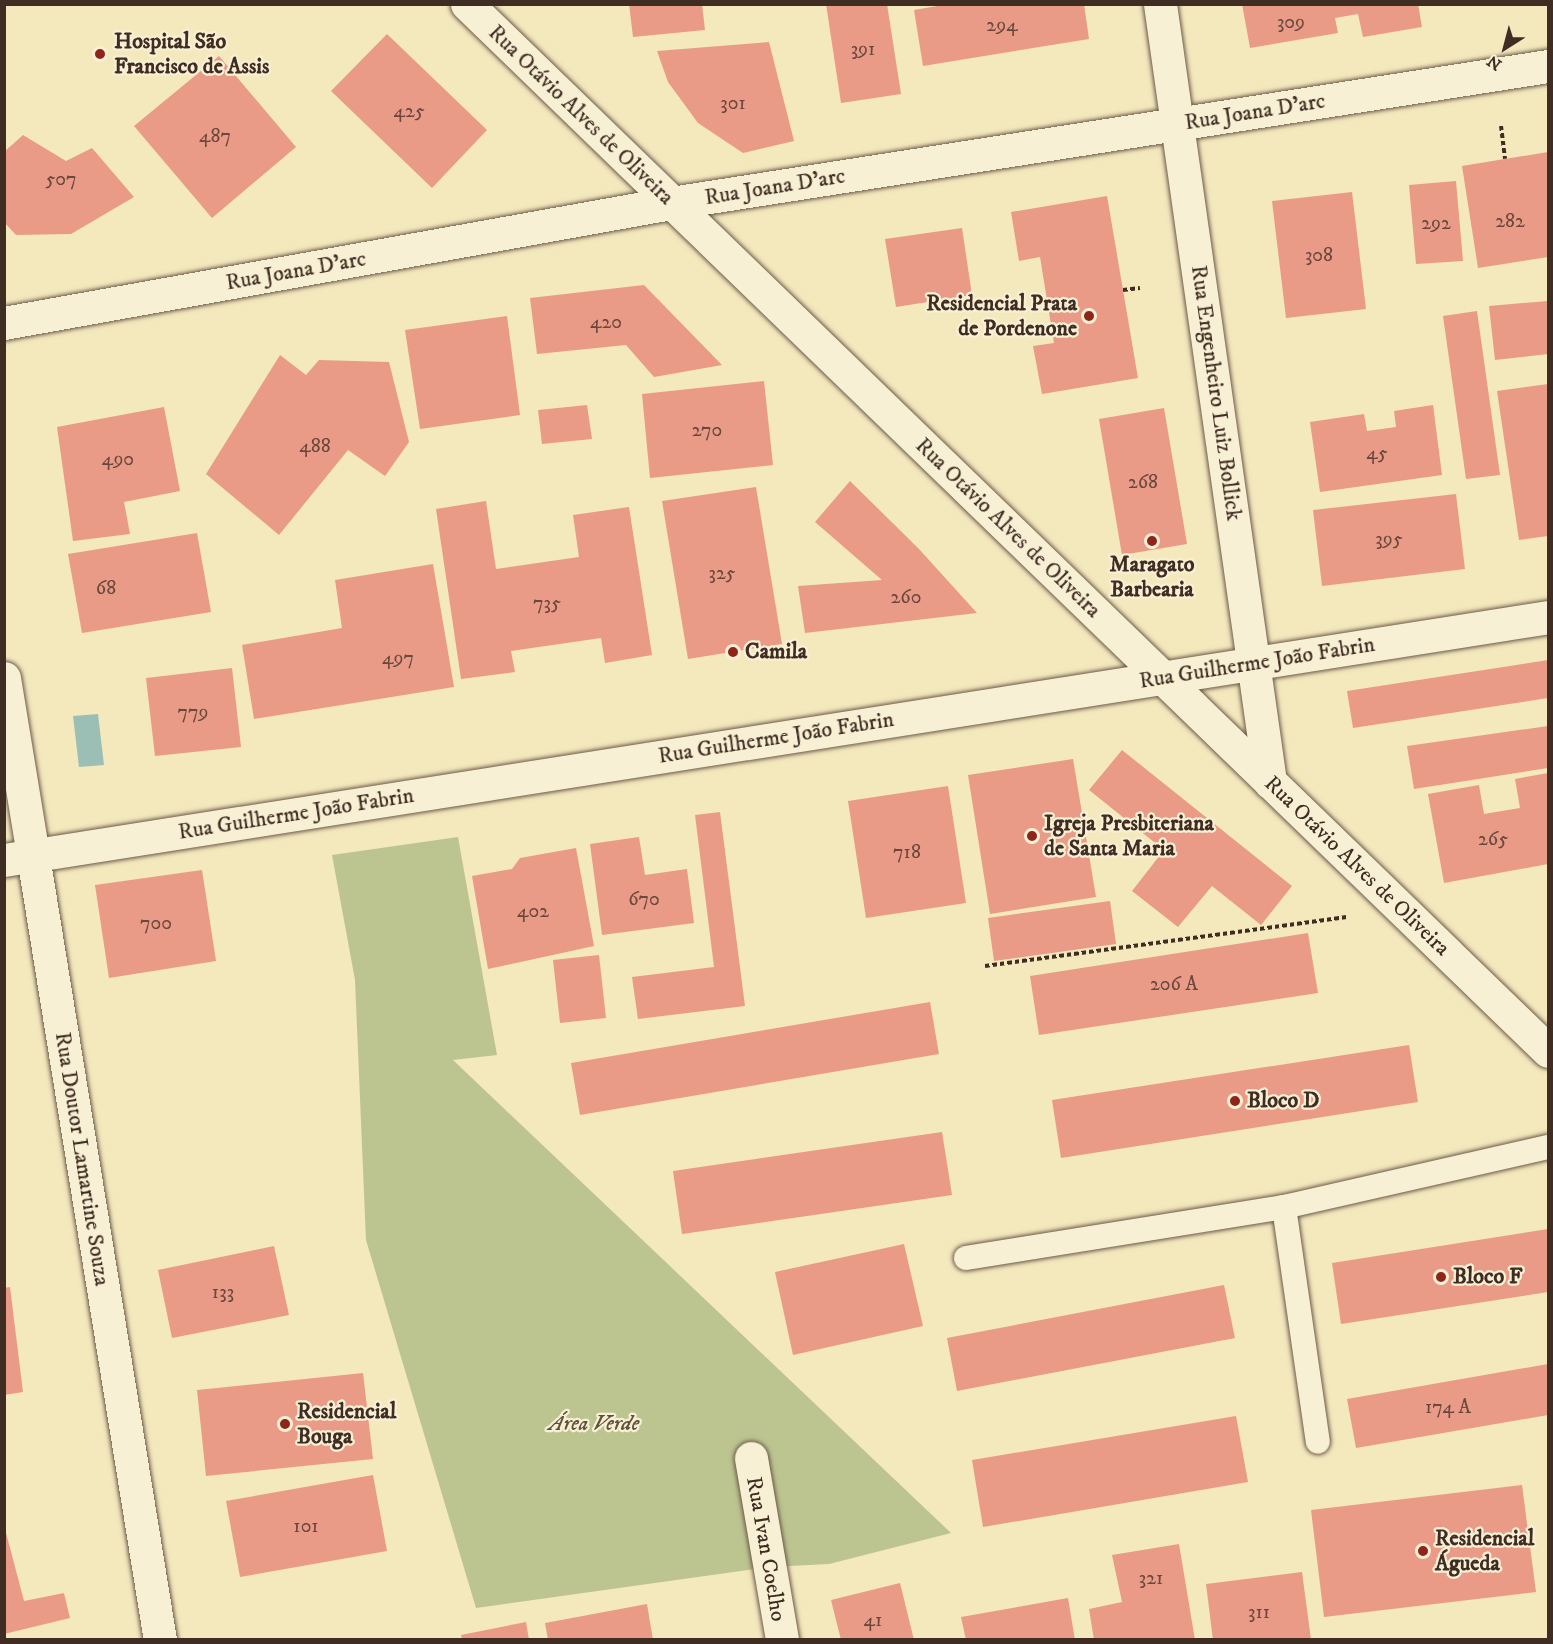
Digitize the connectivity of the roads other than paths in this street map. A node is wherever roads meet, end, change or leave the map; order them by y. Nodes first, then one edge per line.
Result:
1 (467, 4) edge
2 (1160, 4) edge
3 (1548, 66) edge
4 (1178, 124) junction
5 (671, 203) junction
6 (4, 323) edge
7 (1548, 617) edge
8 (1254, 663) junction
9 (4, 678) edge
10 (1162, 678) junction
11 (1270, 782) junction
12 (19, 858) edge
13 (1548, 1051) edge
14 (1548, 1147) edge
15 (1284, 1207) junction
16 (966, 1258) dead end
17 (1318, 1442) dead end
18 (751, 1458) dead end
19 (160, 1640) edge
20 (782, 1640) edge

1 - 5 street, Rua Otávio Alves de Oliveira
2 - 4 street, Rua Engenheiro Luiz Bollick
3 - 4 street, Rua Joana D'arc
4 - 5 street, Rua Joana D'arc
4 - 8 street, Rua Engenheiro Luiz Bollick
5 - 6 street, Rua Joana D'arc
5 - 10 street, Rua Otávio Alves de Oliveira
7 - 8 street, Rua Guilherme João Fabrin
8 - 10 street, Rua Guilherme João Fabrin
8 - 11 street, Rua Engenheiro Luiz Bollick
9 - 12 street, Rua Doutor Lamartine Souza
10 - 11 street, Rua Otávio Alves de Oliveira
10 - 12 street, Rua Guilherme João Fabrin
11 - 13 street, Rua Otávio Alves de Oliveira
12 - 19 street, Rua Doutor Lamartine Souza
14 - 15 lane
15 - 16 lane
15 - 17 lane
18 - 20 street, Rua Ivan Coelho

